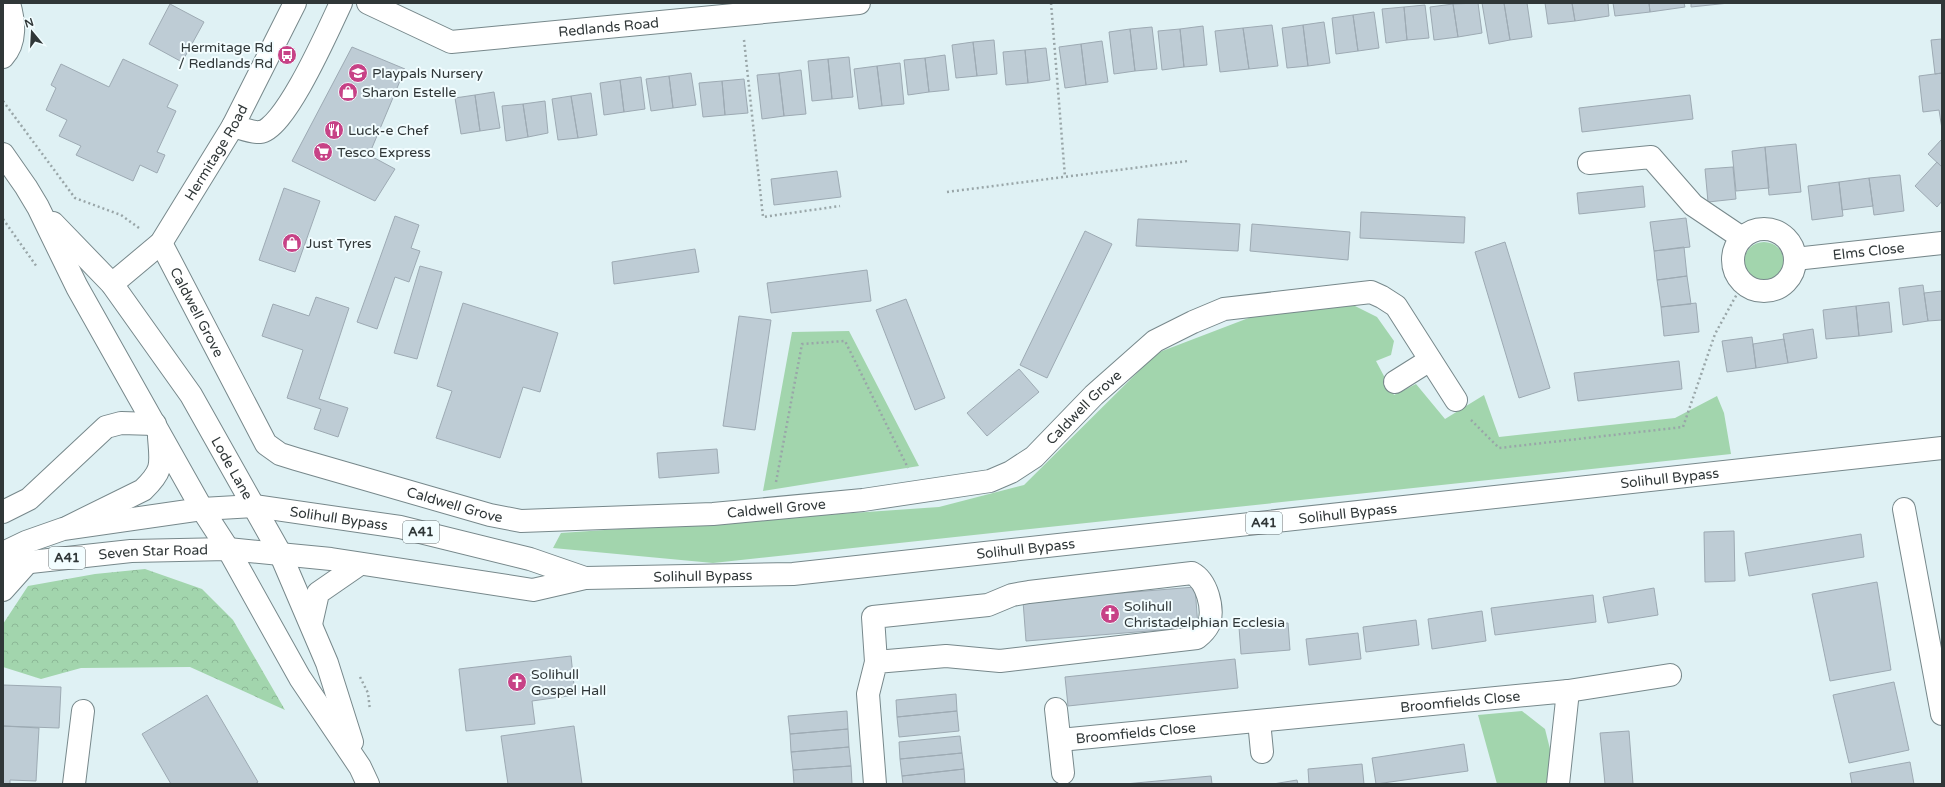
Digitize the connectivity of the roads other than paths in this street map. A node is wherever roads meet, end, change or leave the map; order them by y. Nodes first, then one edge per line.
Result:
1 (9, 3) edge
2 (295, 3) edge
3 (342, 3) edge
4 (368, 3) edge
5 (859, 3) edge
6 (3, 57) edge
7 (233, 126) junction
8 (3, 154) edge
9 (1589, 163) dead end
10 (38, 207) junction
11 (1742, 238) junction
12 (161, 243) junction
13 (1942, 243) edge
14 (1795, 259) junction
15 (112, 284) junction
16 (1430, 360) junction
17 (1395, 382) dead end
18 (1456, 400) road end
19 (157, 427) junction
20 (1942, 448) edge
21 (254, 506) junction
22 (1904, 508) dead end
23 (202, 509) junction
24 (3, 512) edge
25 (63, 529) junction
26 (228, 550) junction
27 (3, 553) edge
28 (280, 553) junction
29 (28, 562) junction
30 (360, 564) junction
31 (3, 565) edge
32 (585, 578) junction
33 (3, 590) edge
34 (311, 624) junction
35 (876, 662) junction
36 (1670, 675) dead end
37 (1568, 691) junction
38 (1056, 709) dead end
39 (83, 711) dead end
40 (1942, 714) edge
41 (1259, 722) junction
42 (1060, 740) junction
43 (1262, 752) dead end
44 (1062, 773) dead end
45 (364, 775) edge
46 (74, 784) edge
47 (875, 784) edge
48 (1558, 784) edge

1 - 6 main road
2 - 7 main road, Hermitage Road
3 - 7 main road
4 - 5 main road, Redlands Road
7 - 12 main road, Hermitage Road
8 - 10 main road, Lode Lane
9 - 11 main road
10 - 15 main road, Lode Lane
10 - 19 main road, Lode Lane
11 - 14 main road
11 - 14 main road
12 - 15 main road, Hermitage Road
12 - 16 main road, Caldwell Grove
13 - 14 main road, Elms Close
15 - 21 main road, Lode Lane
16 - 17 main road
16 - 18 main road, Caldwell Grove
19 - 23 main road, Lode Lane
19 - 24 main road
19 - 25 main road
20 - 32 main road, Solihull Bypass / A41
21 - 23 main road, Seven Star Road / A41
21 - 28 main road, Lode Lane
21 - 32 main road, Solihull Bypass / A41
22 - 40 main road
23 - 25 main road, Seven Star Road / A41
23 - 26 main road, Lode Lane
25 - 27 main road, Seven Star Road / A41
26 - 28 main road, Seven Star Road / A41
26 - 29 main road, Seven Star Road / A41
26 - 45 main road, Lode Lane
28 - 30 main road, Solihull Bypass / A41
28 - 34 main road, Lode Lane
29 - 31 main road, Seven Star Road / A41
29 - 33 main road
30 - 32 main road, Solihull Bypass / A41
30 - 34 main road
34 - 45 main road, Lode Lane
35 - 35 main road
35 - 47 main road
36 - 37 main road, Broomfields Close
37 - 41 main road, Broomfields Close
37 - 48 main road
38 - 42 main road, Broomfields Close
39 - 46 main road
41 - 42 main road, Broomfields Close
41 - 43 main road
42 - 44 main road, Broomfields Close

